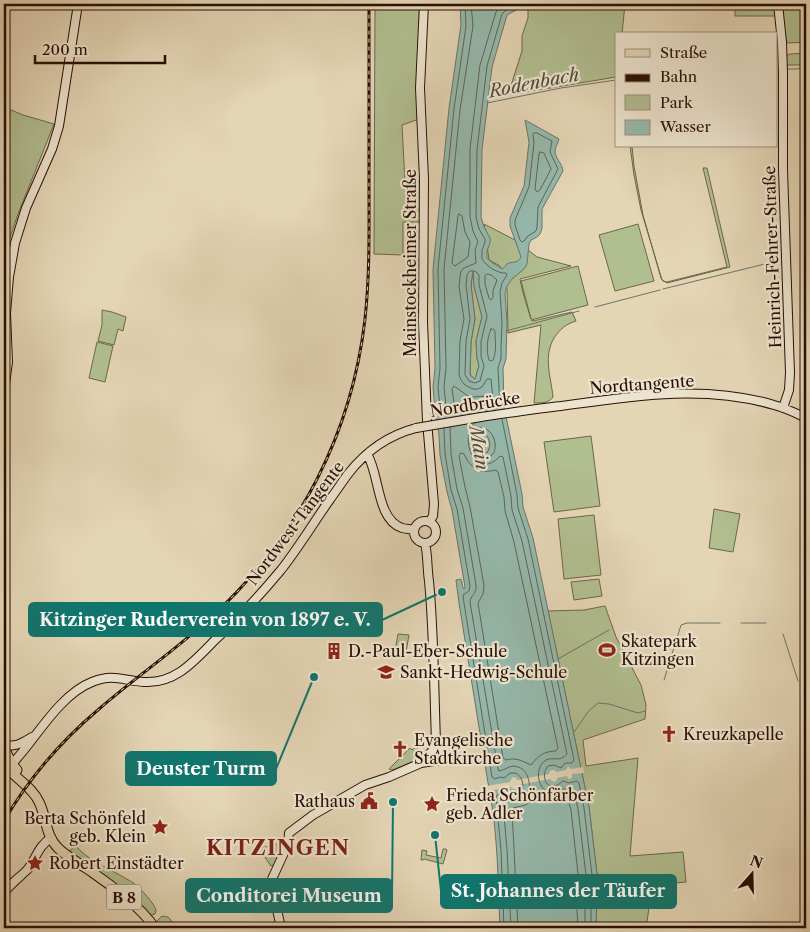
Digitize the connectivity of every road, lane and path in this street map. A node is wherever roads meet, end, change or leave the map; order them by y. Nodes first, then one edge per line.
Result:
1 (78, 4) edge
2 (424, 4) edge
3 (778, 4) edge
4 (4, 384) edge
5 (783, 408) junction
6 (538, 409) joint
7 (806, 418) edge
8 (367, 454) junction
9 (430, 521) junction
10 (414, 530) junction
11 (426, 543) junction
12 (36, 735) junction
13 (436, 738) junction
14 (4, 744) edge
15 (4, 748) edge
16 (432, 755) junction
17 (7, 767) edge
18 (51, 838) junction
19 (4, 893) edge
20 (155, 928) edge
21 (281, 928) edge

1 - 4 main road
2 - 9 main road, Mainstockheimer Straße
3 - 5 main road, Heinrich-Fehrer-Straße
5 - 6 main road, Nordtangente
5 - 7 main road, Nordtangente
6 - 8 main road, Nordbrücke, bridge
8 - 10 main road
8 - 12 main road, Nordwest-Tangente
9 - 10 main road
9 - 11 main road
10 - 11 main road
11 - 13 main road
12 - 14 main road
12 - 17 main road, Nordwest-Tangente
13 - 16 main road
13 - 16 main road
15 - 17 main road, B 8
16 - 21 main road
17 - 18 main road, B 8
18 - 19 main road
18 - 20 main road, B 8

